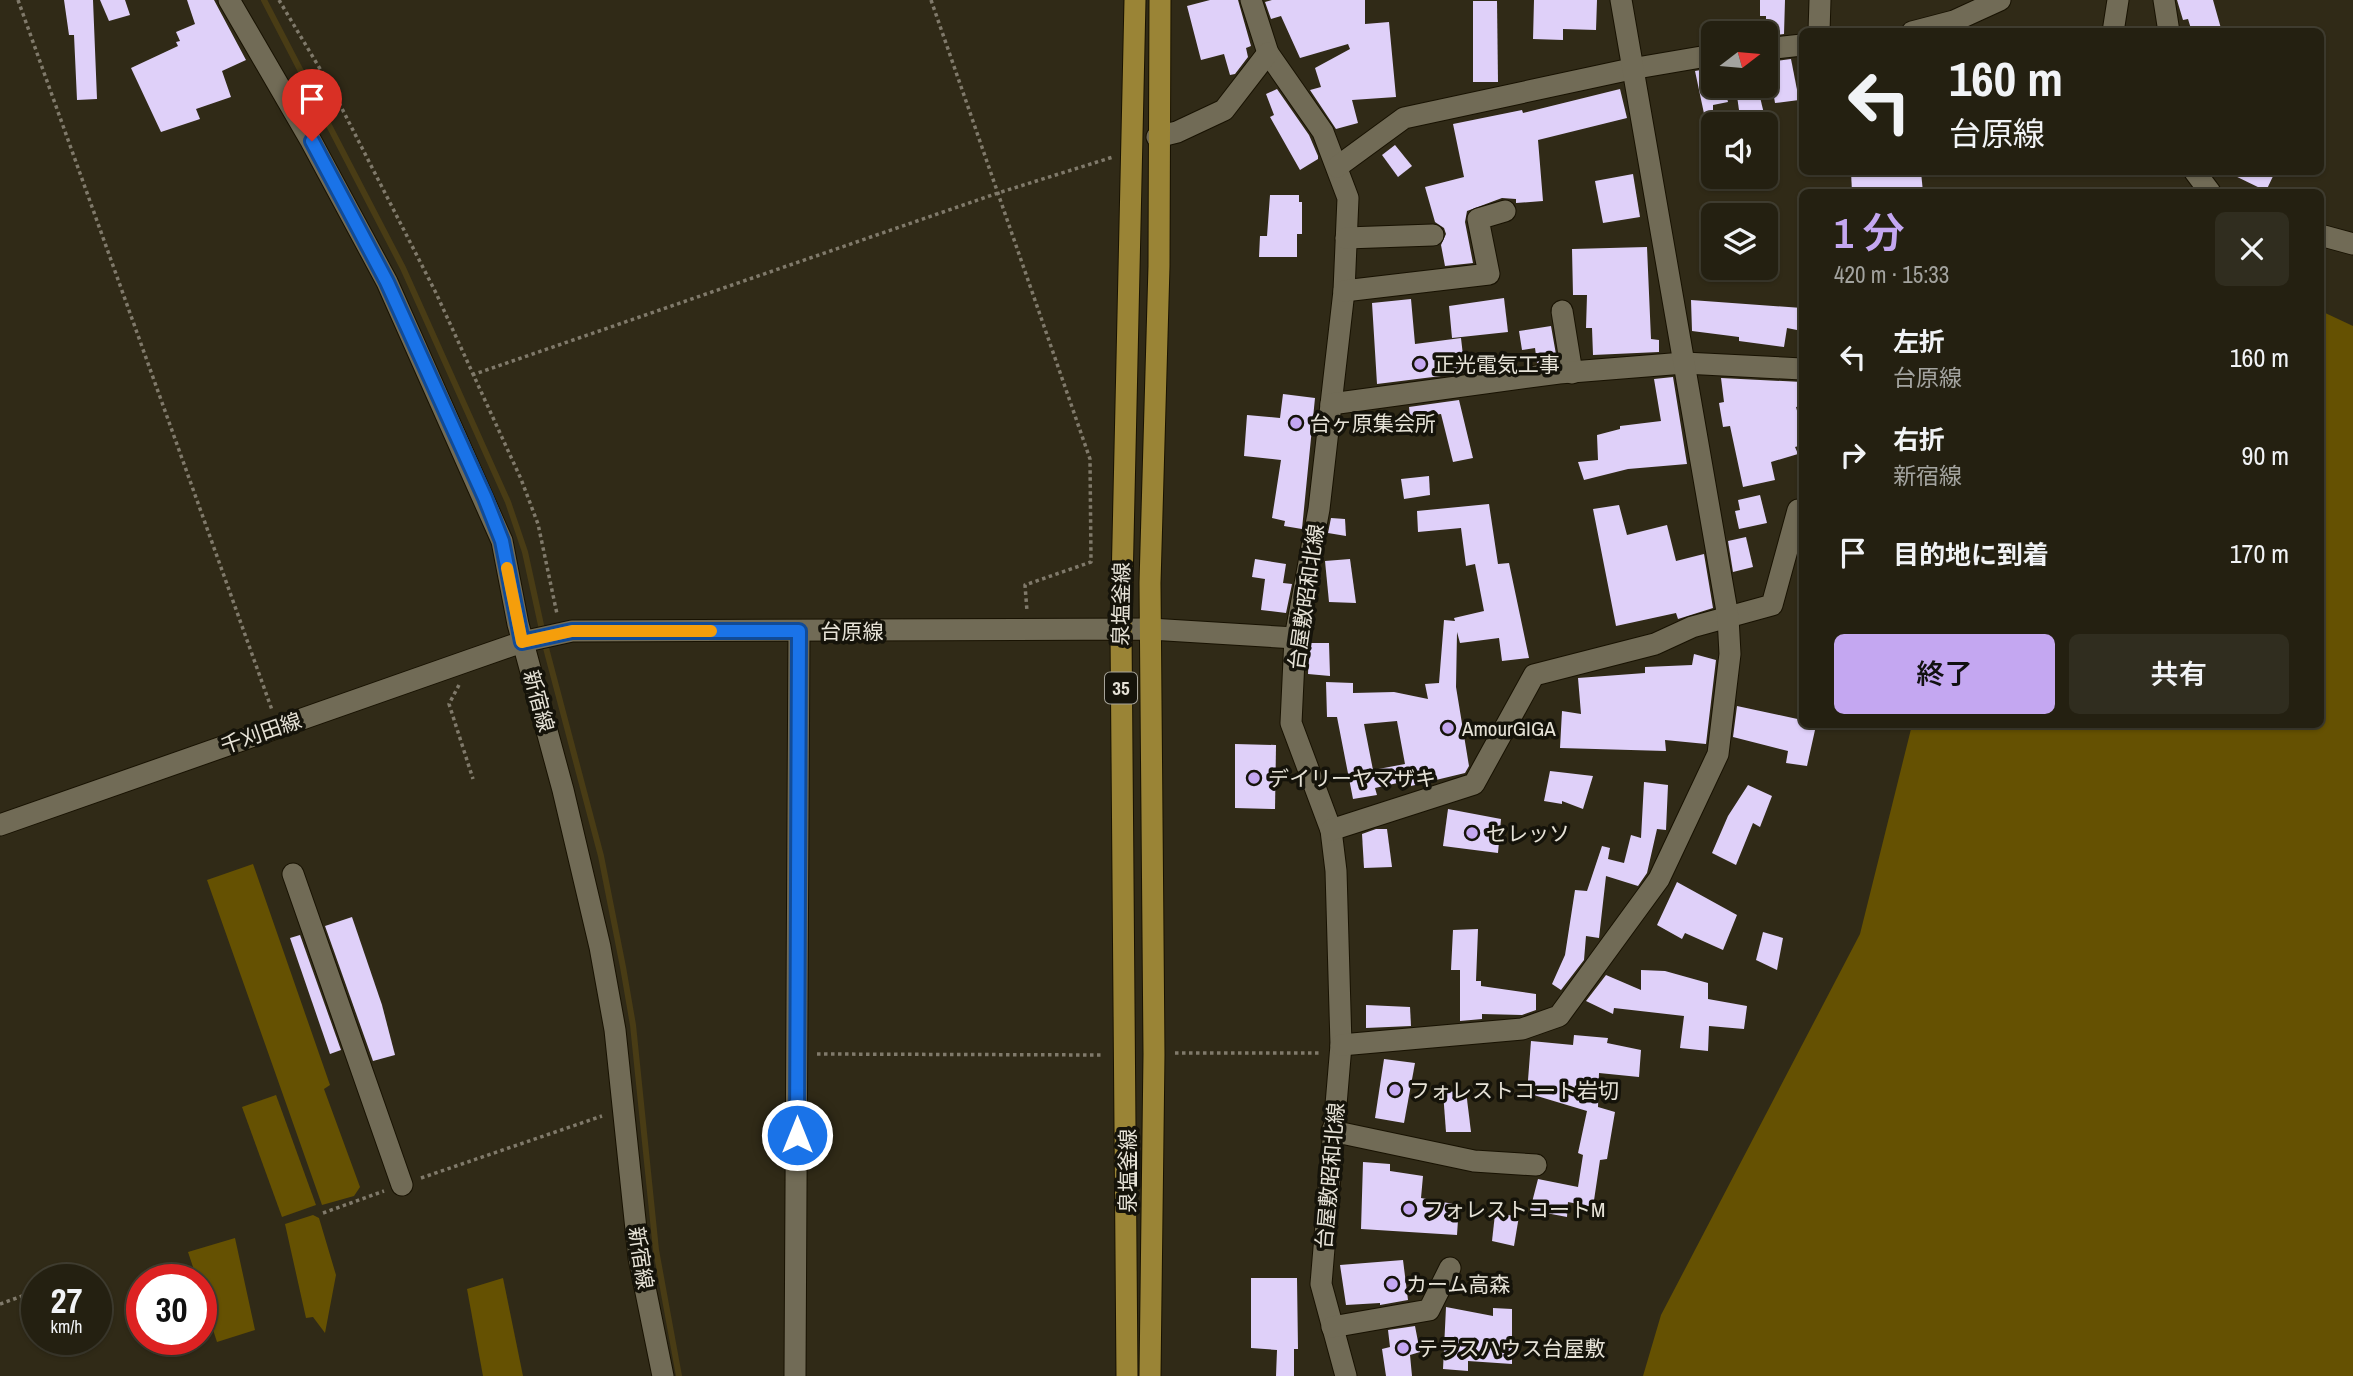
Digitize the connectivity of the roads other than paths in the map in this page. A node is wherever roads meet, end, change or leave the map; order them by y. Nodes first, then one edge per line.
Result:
1 (229, 0) edge
2 (1135, 0) edge
3 (1160, 0) edge
4 (1251, 0) edge
5 (1621, 0) edge
6 (1820, 0) edge
7 (2000, 0) edge
8 (2118, 0) edge
9 (2164, 0) edge
10 (1819, 28) edge
11 (1927, 28) edge
12 (2114, 28) edge
13 (2168, 28) edge
14 (1799, 45) edge
15 (1778, 48) edge
16 (1268, 53) junction
17 (1701, 57) edge
18 (1631, 69) junction
19 (1157, 137) junction
20 (1337, 167) junction
21 (1505, 211) dead end
22 (1433, 235) dead end
23 (2324, 236) edge
24 (1346, 238) junction
25 (2353, 244) edge
26 (1344, 291) junction
27 (1562, 311) dead end
28 (1684, 363) junction
29 (1799, 369) edge
30 (1572, 373) junction
31 (1331, 404) junction
32 (1799, 510) edge
33 (1728, 617) junction
34 (1150, 629) junction
35 (1121, 630) junction
36 (799, 631) junction
37 (543, 637) junction
38 (1295, 638) junction
39 (0, 825) edge
40 (1331, 830) junction
41 (293, 874) dead end
42 (1341, 1049) junction
43 (1332, 1131) junction
44 (1536, 1165) dead end
45 (402, 1185) road end
46 (1450, 1268) dead end
47 (1332, 1327) junction
48 (663, 1376) edge
49 (795, 1376) edge
50 (1127, 1376) edge
51 (1150, 1376) edge
52 (1346, 1376) edge

1 - 37 street, 新宿線
2 - 35 main road, 泉塩釜線 / 35
3 - 19 main road, 泉塩釜線 / 35
4 - 16 street, 台屋敷昭和北線
5 - 18 street
6 - 10 street
7 - 11 street
8 - 12 street
9 - 13 street
14 - 15 street
16 - 19 street
16 - 20 street, 台屋敷昭和北線
17 - 18 street
18 - 20 street
18 - 28 street
19 - 34 main road, 泉塩釜線 / 35
20 - 24 street, 台屋敷昭和北線
21 - 26 street
22 - 24 street
23 - 25 street
24 - 26 street, 台屋敷昭和北線
26 - 31 street, 台屋敷昭和北線
27 - 30 street
28 - 29 street
28 - 30 street
28 - 33 street
30 - 31 street
31 - 38 street, 台屋敷昭和北線
32 - 33 street
33 - 40 street
33 - 42 street
34 - 35 street, 台原線
34 - 38 street, 台原線
34 - 51 main road, 泉塩釜線 / 35
35 - 36 street, 台原線
35 - 50 main road, 泉塩釜線 / 35
36 - 37 street, 台原線
36 - 49 street
37 - 39 street, 千刈田線
37 - 48 street, 新宿線
38 - 40 street, 台屋敷昭和北線
40 - 42 street, 台屋敷昭和北線
41 - 45 street
42 - 43 street, 台屋敷昭和北線
43 - 44 street
43 - 47 street, 台屋敷昭和北線
46 - 47 street
47 - 52 street, 台屋敷昭和北線

